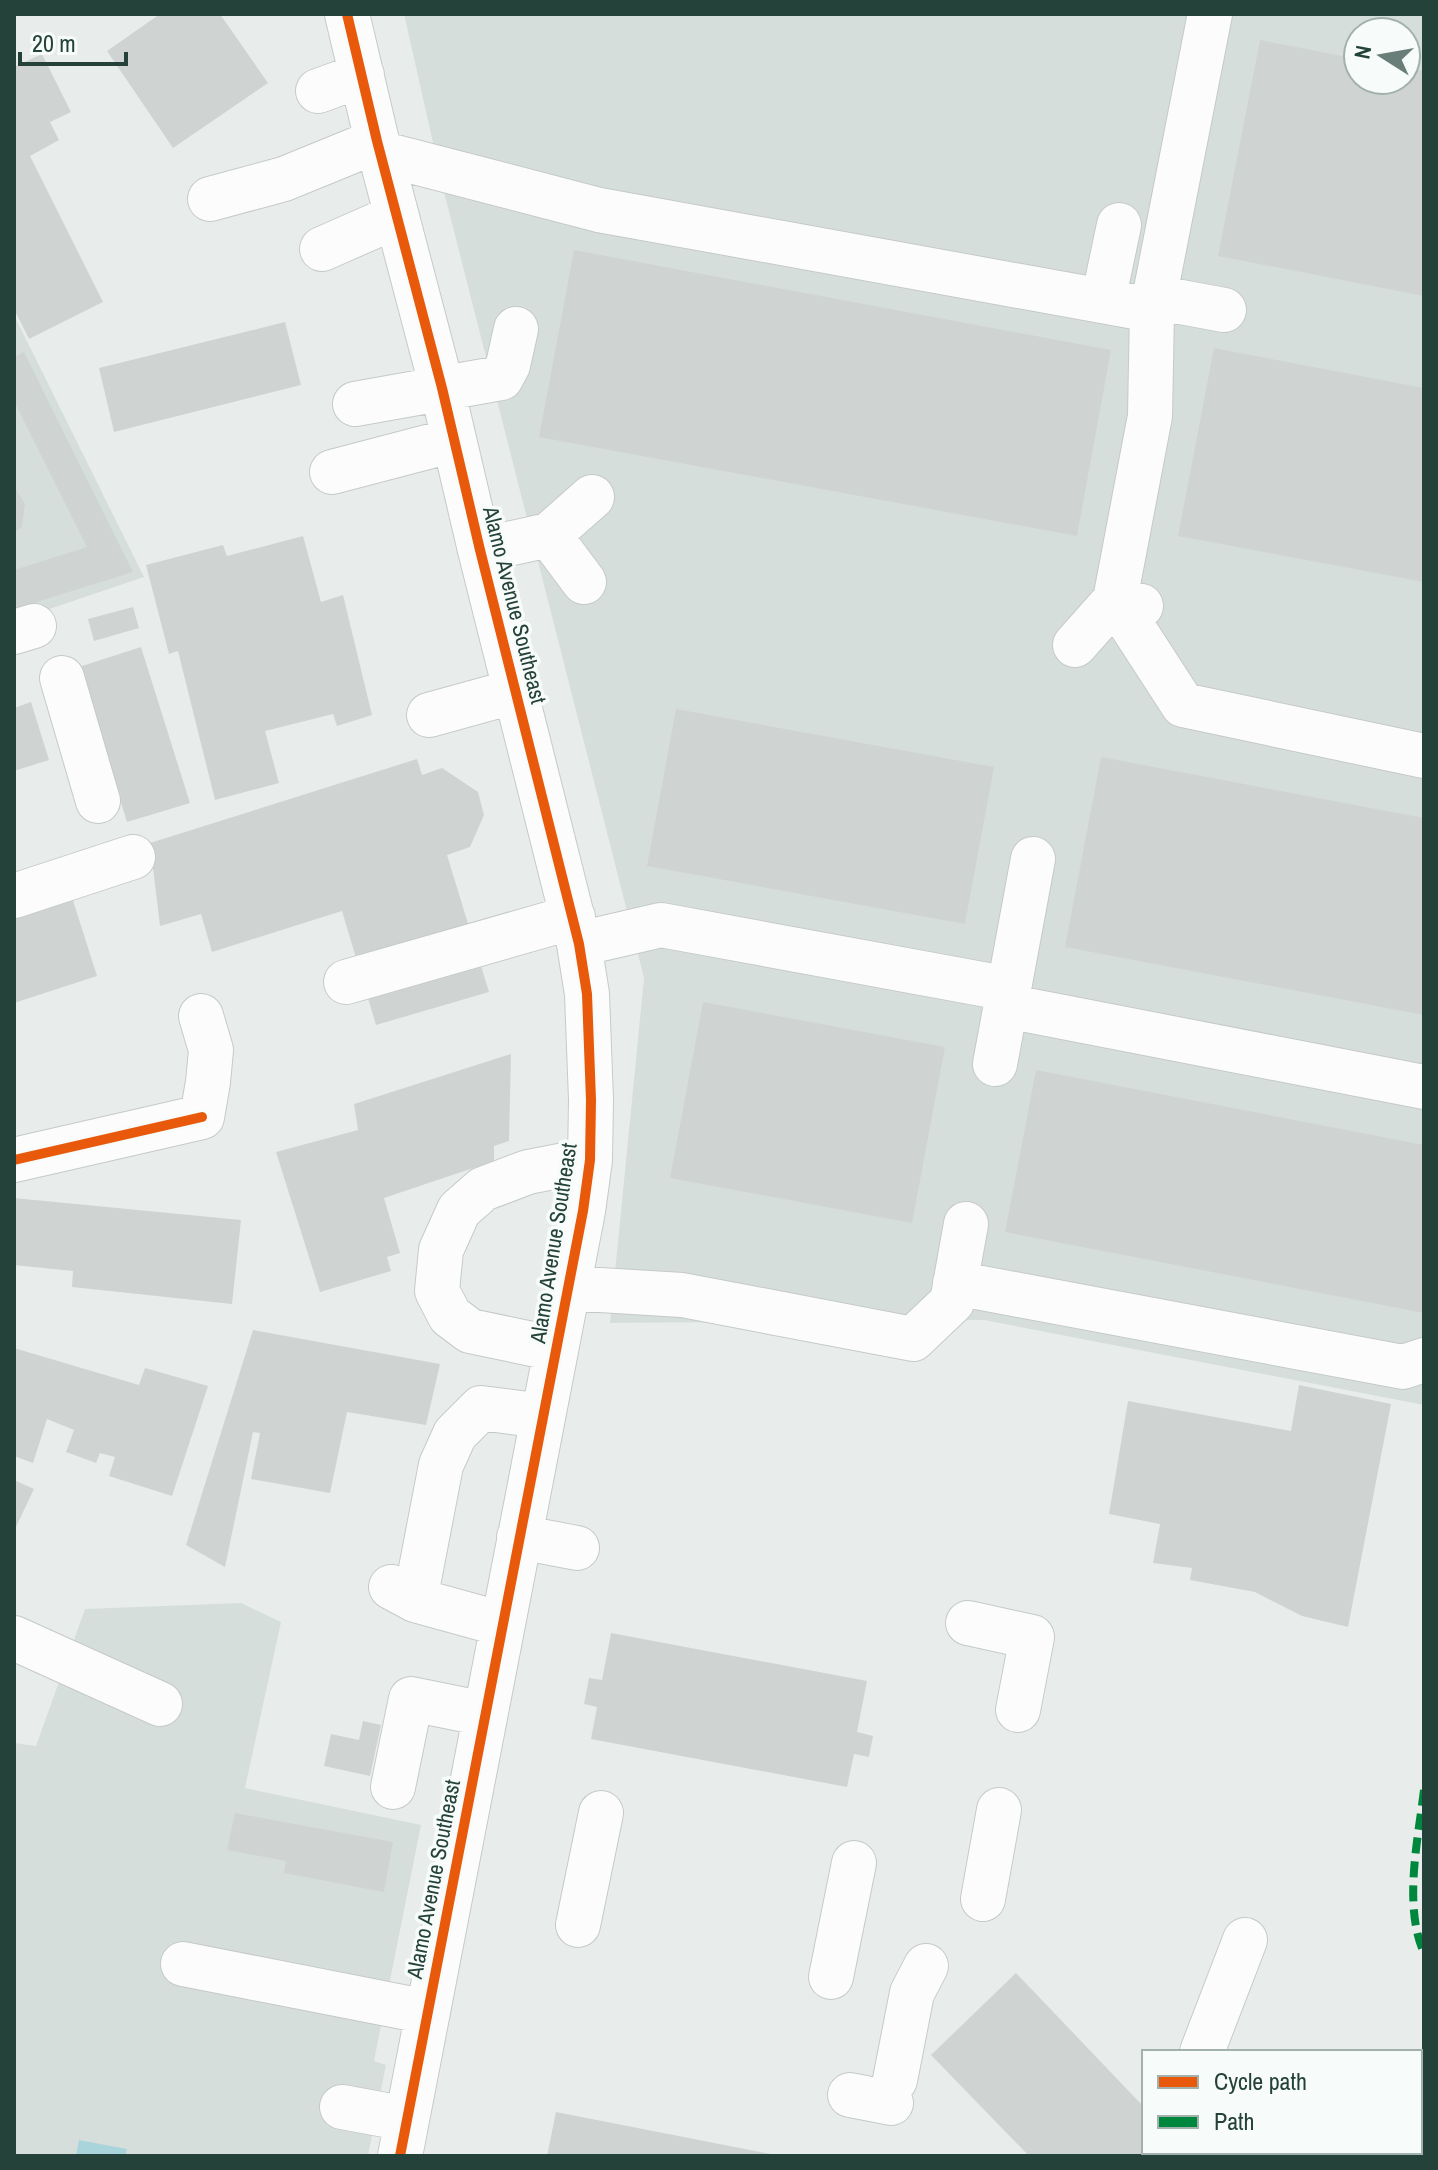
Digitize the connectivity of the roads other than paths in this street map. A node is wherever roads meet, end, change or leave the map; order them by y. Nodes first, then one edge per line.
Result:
1 (347, 14) edge
2 (1210, 14) edge
3 (362, 75) junction
4 (318, 91) dead end
5 (378, 147) junction
6 (210, 199) dead end
7 (397, 216) junction
8 (1119, 225) dead end
9 (322, 249) dead end
10 (1103, 301) junction
11 (1153, 303) junction
12 (1224, 310) dead end
13 (516, 329) dead end
14 (442, 388) junction
15 (355, 404) dead end
16 (454, 440) junction
17 (332, 472) dead end
18 (592, 497) dead end
19 (549, 535) junction
20 (480, 550) junction
21 (584, 582) dead end
22 (1128, 603) junction
23 (1075, 645) dead end
24 (62, 678) dead end
25 (516, 691) junction
26 (429, 715) dead end
27 (1424, 756) edge
28 (98, 801) dead end
29 (133, 857) dead end
30 (1033, 859) dead end
31 (14, 896) edge
32 (576, 930) junction
33 (346, 982) dead end
34 (1007, 998) junction
35 (204, 1016) dead end
36 (995, 1064) dead end
37 (1424, 1087) edge
38 (14, 1160) edge
39 (590, 1160) junction
40 (966, 1224) dead end
41 (955, 1283) junction
42 (568, 1288) junction
43 (556, 1349) junction
44 (1424, 1360) edge
45 (543, 1416) junction
46 (519, 1537) junction
47 (577, 1548) dead end
48 (968, 1623) dead end
49 (502, 1624) junction
50 (14, 1638) edge
51 (160, 1704) dead end
52 (1018, 1710) dead end
53 (485, 1714) junction
54 (393, 1787) dead end
55 (999, 1810) dead end
56 (601, 1813) dead end
57 (854, 1863) dead end
58 (983, 1899) dead end
59 (578, 1925) dead end
60 (1245, 1940) dead end
61 (183, 1964) dead end
62 (831, 1977) dead end
63 (905, 1981) dead end
64 (428, 2012) junction
65 (1203, 2050) edge
66 (879, 2092) dead end
67 (342, 2107) dead end
68 (403, 2138) edge

1 - 3 street, Alamo Avenue Southeast
2 - 11 street
3 - 4 street
3 - 5 street, Alamo Avenue Southeast
5 - 6 street
5 - 7 street, Alamo Avenue Southeast
5 - 10 street
7 - 9 street
7 - 14 street, Alamo Avenue Southeast
8 - 10 street
10 - 11 street
11 - 12 street
11 - 22 street
13 - 14 street
14 - 15 street
14 - 16 street, Alamo Avenue Southeast
16 - 17 street
16 - 20 street, Alamo Avenue Southeast
18 - 19 street
19 - 20 street
19 - 21 street
20 - 25 street, Alamo Avenue Southeast
22 - 23 street
22 - 27 street
24 - 28 street
25 - 26 street
25 - 32 street, Alamo Avenue Southeast
29 - 31 street
30 - 34 street
32 - 33 street
32 - 34 street
32 - 39 street, Alamo Avenue Southeast
34 - 36 street
34 - 37 street
35 - 38 street
39 - 42 street, Alamo Avenue Southeast
39 - 43 street
40 - 41 street
41 - 42 street
41 - 44 street
42 - 43 street, Alamo Avenue Southeast
43 - 45 street, Alamo Avenue Southeast
45 - 46 street, Alamo Avenue Southeast
45 - 49 street
46 - 47 street
46 - 49 street, Alamo Avenue Southeast
48 - 52 street
49 - 53 street, Alamo Avenue Southeast
50 - 51 street
53 - 54 street
53 - 64 street, Alamo Avenue Southeast
55 - 58 street
56 - 59 street
57 - 62 street
60 - 65 street
61 - 64 street
63 - 66 street
64 - 68 street, Alamo Avenue Southeast
67 - 68 street

